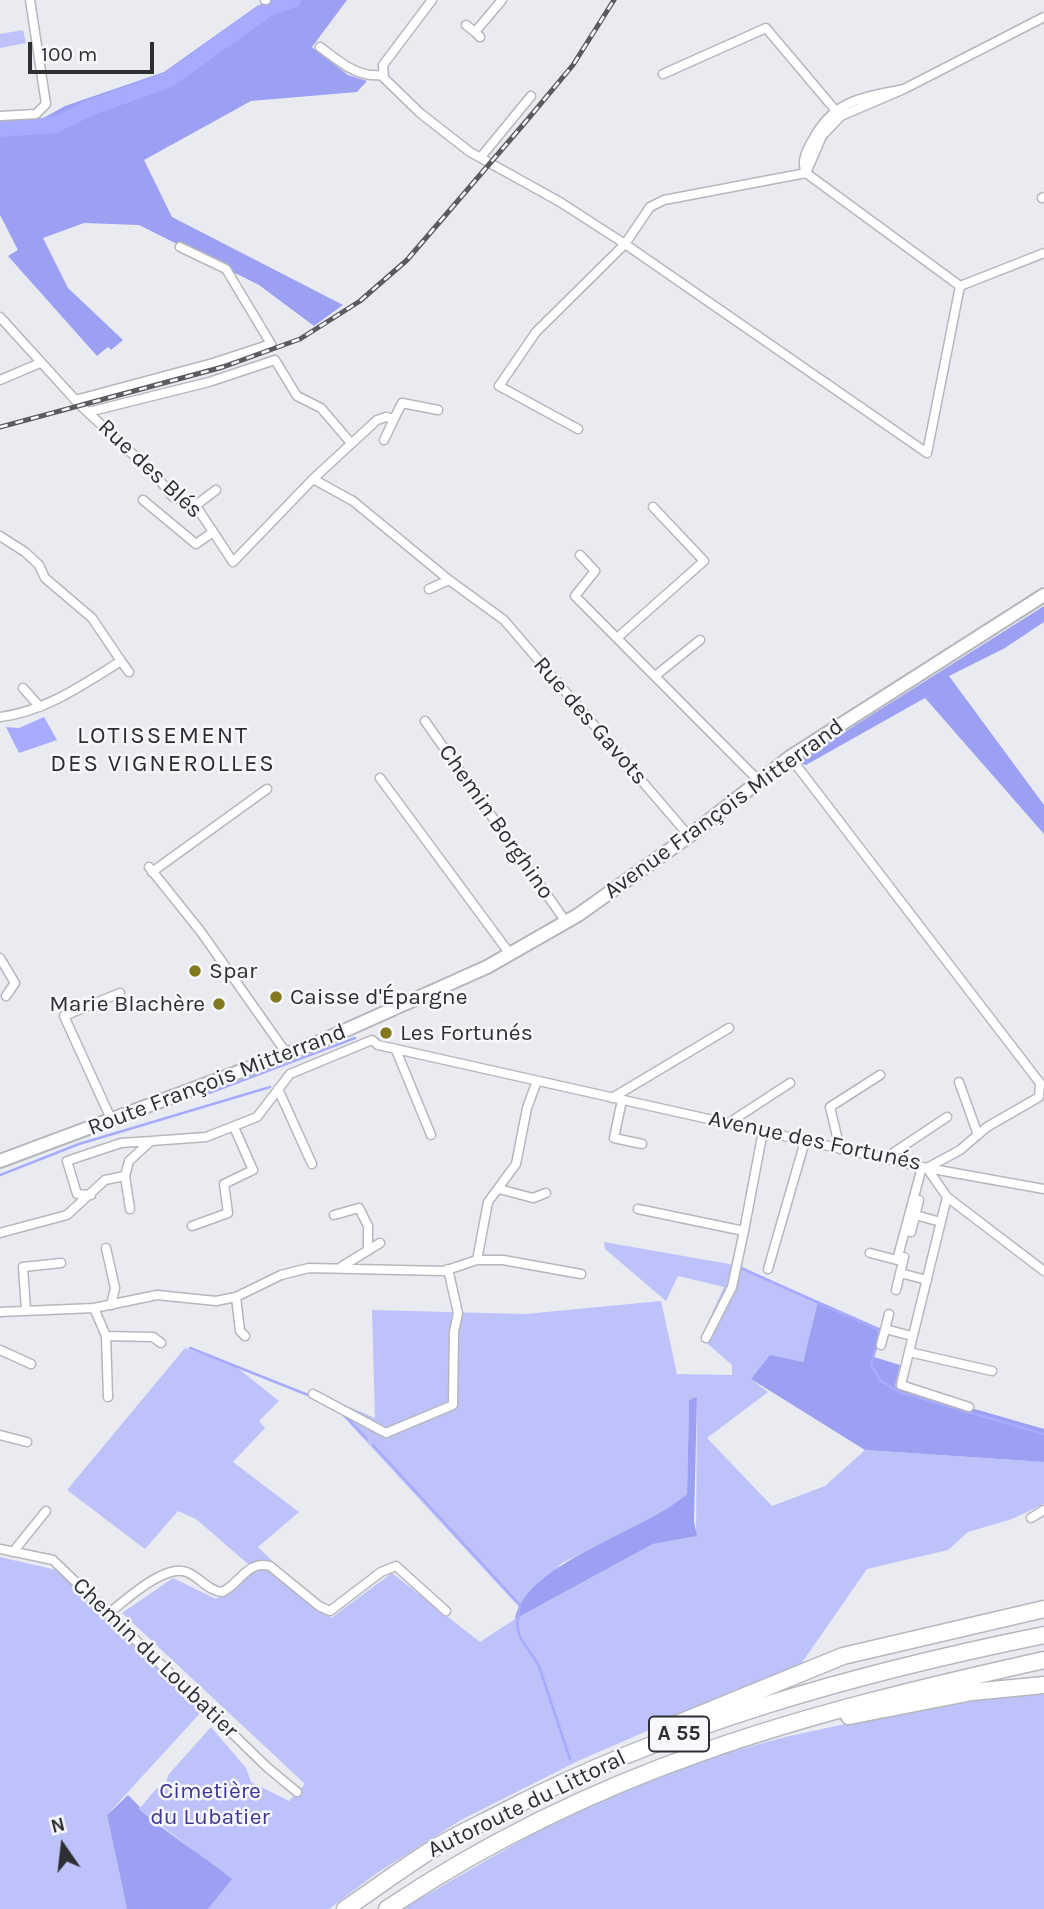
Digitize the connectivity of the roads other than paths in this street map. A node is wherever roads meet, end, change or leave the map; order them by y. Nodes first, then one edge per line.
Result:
1 (30, 0) edge
2 (432, 0) edge
3 (502, 0) edge
4 (1044, 18) edge
5 (466, 25) dead end
6 (320, 47) dead end
7 (663, 74) dead end
8 (382, 75) junction
9 (531, 96) dead end
10 (838, 113) junction
11 (0, 116) edge
12 (481, 157) junction
13 (806, 173) junction
14 (625, 244) junction
15 (180, 247) dead end
16 (1044, 253) edge
17 (960, 286) junction
18 (0, 317) edge
19 (40, 363) junction
20 (205, 365) junction
21 (0, 380) edge
22 (209, 382) junction
23 (75, 400) junction
24 (438, 410) dead end
25 (88, 412) junction
26 (394, 419) junction
27 (578, 429) dead end
28 (384, 440) dead end
29 (351, 442) junction
30 (313, 479) junction
31 (216, 490) dead end
32 (144, 500) dead end
33 (196, 505) junction
34 (653, 507) dead end
35 (213, 532) junction
36 (0, 536) edge
37 (580, 555) dead end
38 (449, 580) junction
39 (429, 589) dead end
40 (1044, 596) edge
41 (617, 638) junction
42 (700, 640) dead end
43 (121, 661) junction
44 (129, 672) dead end
45 (655, 676) junction
46 (23, 688) dead end
47 (40, 707) junction
48 (0, 718) edge
49 (425, 721) dead end
50 (790, 757) junction
51 (380, 778) dead end
52 (759, 781) junction
53 (267, 789) dead end
54 (689, 836) junction
55 (566, 922) junction
56 (510, 954) junction
57 (0, 958) edge
58 (120, 993) dead end
59 (6, 996) dead end
60 (397, 1009) joint
61 (729, 1028) dead end
62 (396, 1050) junction
63 (287, 1054) junction
64 (880, 1075) dead end
65 (537, 1081) junction
66 (959, 1082) dead end
67 (790, 1083) dead end
68 (278, 1089) junction
69 (617, 1099) junction
70 (947, 1117) dead end
71 (112, 1121) junction
72 (727, 1124) junction
73 (234, 1127) junction
74 (762, 1131) junction
75 (431, 1135) dead end
76 (978, 1135) junction
77 (151, 1141) junction
78 (805, 1141) junction
79 (642, 1144) dead end
80 (840, 1149) junction
81 (884, 1158) junction
82 (0, 1163) edge
83 (312, 1164) dead end
84 (925, 1168) junction
85 (125, 1176) junction
86 (499, 1189) junction
87 (1044, 1189) edge
88 (545, 1193) dead end
89 (91, 1195) junction
90 (947, 1197) junction
91 (919, 1200) dead end
92 (130, 1209) dead end
93 (638, 1209) dead end
94 (334, 1215) dead end
95 (915, 1215) junction
96 (941, 1222) junction
97 (192, 1226) dead end
98 (744, 1231) junction
99 (911, 1231) dead end
100 (0, 1233) edge
101 (380, 1243) dead end
102 (106, 1248) dead end
103 (368, 1250) junction
104 (870, 1253) dead end
105 (904, 1257) dead end
106 (477, 1260) junction
107 (61, 1264) dead end
108 (339, 1268) junction
109 (448, 1269) junction
110 (768, 1269) dead end
111 (1044, 1271) edge
112 (900, 1273) junction
113 (581, 1274) dead end
114 (927, 1280) junction
115 (896, 1290) dead end
116 (236, 1297) junction
117 (111, 1305) junction
118 (94, 1308) junction
119 (26, 1311) junction
120 (0, 1312) edge
121 (889, 1314) dead end
122 (885, 1329) junction
123 (106, 1336) junction
124 (245, 1336) dead end
125 (912, 1336) junction
126 (706, 1338) dead end
127 (161, 1343) dead end
128 (881, 1345) dead end
129 (0, 1350) edge
130 (909, 1352) junction
131 (31, 1364) dead end
132 (992, 1371) dead end
133 (313, 1394) dead end
134 (108, 1398) dead end
135 (969, 1407) dead end
136 (0, 1435) edge
137 (27, 1442) dead end
138 (1044, 1510) edge
139 (46, 1511) dead end
140 (1031, 1518) dead end
141 (0, 1549) edge
142 (13, 1552) junction
143 (1044, 1609) edge
144 (446, 1611) dead end
145 (109, 1613) junction
146 (1044, 1635) edge
147 (1044, 1660) edge
148 (1044, 1685) edge
149 (693, 1754) junction
150 (297, 1791) dead end
151 (430, 1850) junction
152 (345, 1909) edge
153 (387, 1909) edge

1 - 11 street
2 - 8 street
3 - 5 street
4 - 10 street
6 - 8 street
7 - 10 street
8 - 12 street
9 - 12 street
10 - 13 street
12 - 14 street
13 - 14 street
13 - 17 street
14 - 17 street
14 - 27 street
15 - 20 street, Rue des Blés
16 - 17 street
18 - 19 street, Rue des Blés
19 - 21 street
19 - 23 street, Rue des Blés
20 - 22 street
20 - 23 street, Rue des Blés
22 - 25 street, Rue des Blés
22 - 29 street, Rue des Blés
23 - 25 street, Rue des Blés
24 - 26 street
25 - 33 street, Rue des Blés
26 - 28 street
26 - 29 street
29 - 30 street
30 - 35 street, Rue des Blés
30 - 38 street, Rue des Gavots
31 - 33 street
32 - 35 street
33 - 35 street, Rue des Blés
34 - 41 street
36 - 43 street
37 - 41 street
38 - 39 street
38 - 54 street, Rue des Gavots
40 - 50 main road, Avenue François Mitterrand
41 - 45 street
42 - 45 street
43 - 44 street
43 - 47 street
45 - 52 street
46 - 47 street
47 - 48 street
49 - 55 street, Chemin Borghino
50 - 52 main road, Avenue François Mitterrand
50 - 76 street, Avenue des Fortunés
51 - 56 street
52 - 54 main road, Avenue François Mitterrand
53 - 63 street
54 - 55 main road, Avenue François Mitterrand
55 - 56 main road, Avenue François Mitterrand
56 - 60 main road, Avenue François Mitterrand
57 - 59 street
58 - 71 street
60 - 63 main road, Route François Mitterrand
61 - 69 street
62 - 65 street, Avenue des Fortunés
62 - 68 street, Avenue des Fortunés
62 - 75 street
63 - 71 main road, Route François Mitterrand
64 - 80 street
65 - 69 street, Avenue des Fortunés
65 - 86 street
66 - 76 street
67 - 72 street
68 - 73 street
68 - 83 street
69 - 72 street, Avenue des Fortunés
69 - 79 street
70 - 81 street
71 - 82 main road, Route François Mitterrand
72 - 74 street, Avenue des Fortunés
73 - 77 street
73 - 97 street
74 - 78 street, Avenue des Fortunés
74 - 98 street
76 - 84 street, Avenue des Fortunés
77 - 85 street
77 - 89 street
78 - 80 street, Avenue des Fortunés
78 - 110 street
80 - 81 street, Avenue des Fortunés
81 - 84 street, Avenue des Fortunés
84 - 87 street
84 - 90 street
84 - 104 street
85 - 89 street
85 - 92 street
86 - 88 street
86 - 106 street
89 - 100 street
90 - 96 street
90 - 111 street
91 - 95 street
93 - 98 street
94 - 103 street
95 - 96 street
95 - 99 street
96 - 114 street
98 - 126 street
101 - 103 street
102 - 117 street
103 - 108 street
105 - 112 street
106 - 109 street
106 - 113 street
107 - 119 street
108 - 109 street
108 - 116 street
109 - 133 street
112 - 114 street
112 - 115 street
114 - 125 street
116 - 117 street
116 - 124 street
117 - 118 street
118 - 119 street
118 - 123 street
119 - 120 street
121 - 122 street
122 - 125 street
122 - 128 street
123 - 127 street
123 - 134 street
125 - 130 street
129 - 131 street
130 - 132 street
130 - 135 street
136 - 137 street
138 - 140 street
139 - 142 street
141 - 142 street, Chemin du Loubatier
142 - 145 street, Chemin du Loubatier
143 - 151 highway
144 - 145 street
145 - 150 street, Chemin du Loubatier
146 - 151 highway, Autoroute du Littoral / A 55
147 - 149 highway, Autoroute du Littoral / A 55
148 - 149 highway
149 - 153 highway, Autoroute du Littoral / A 55
151 - 152 highway, Autoroute du Littoral / A 55

